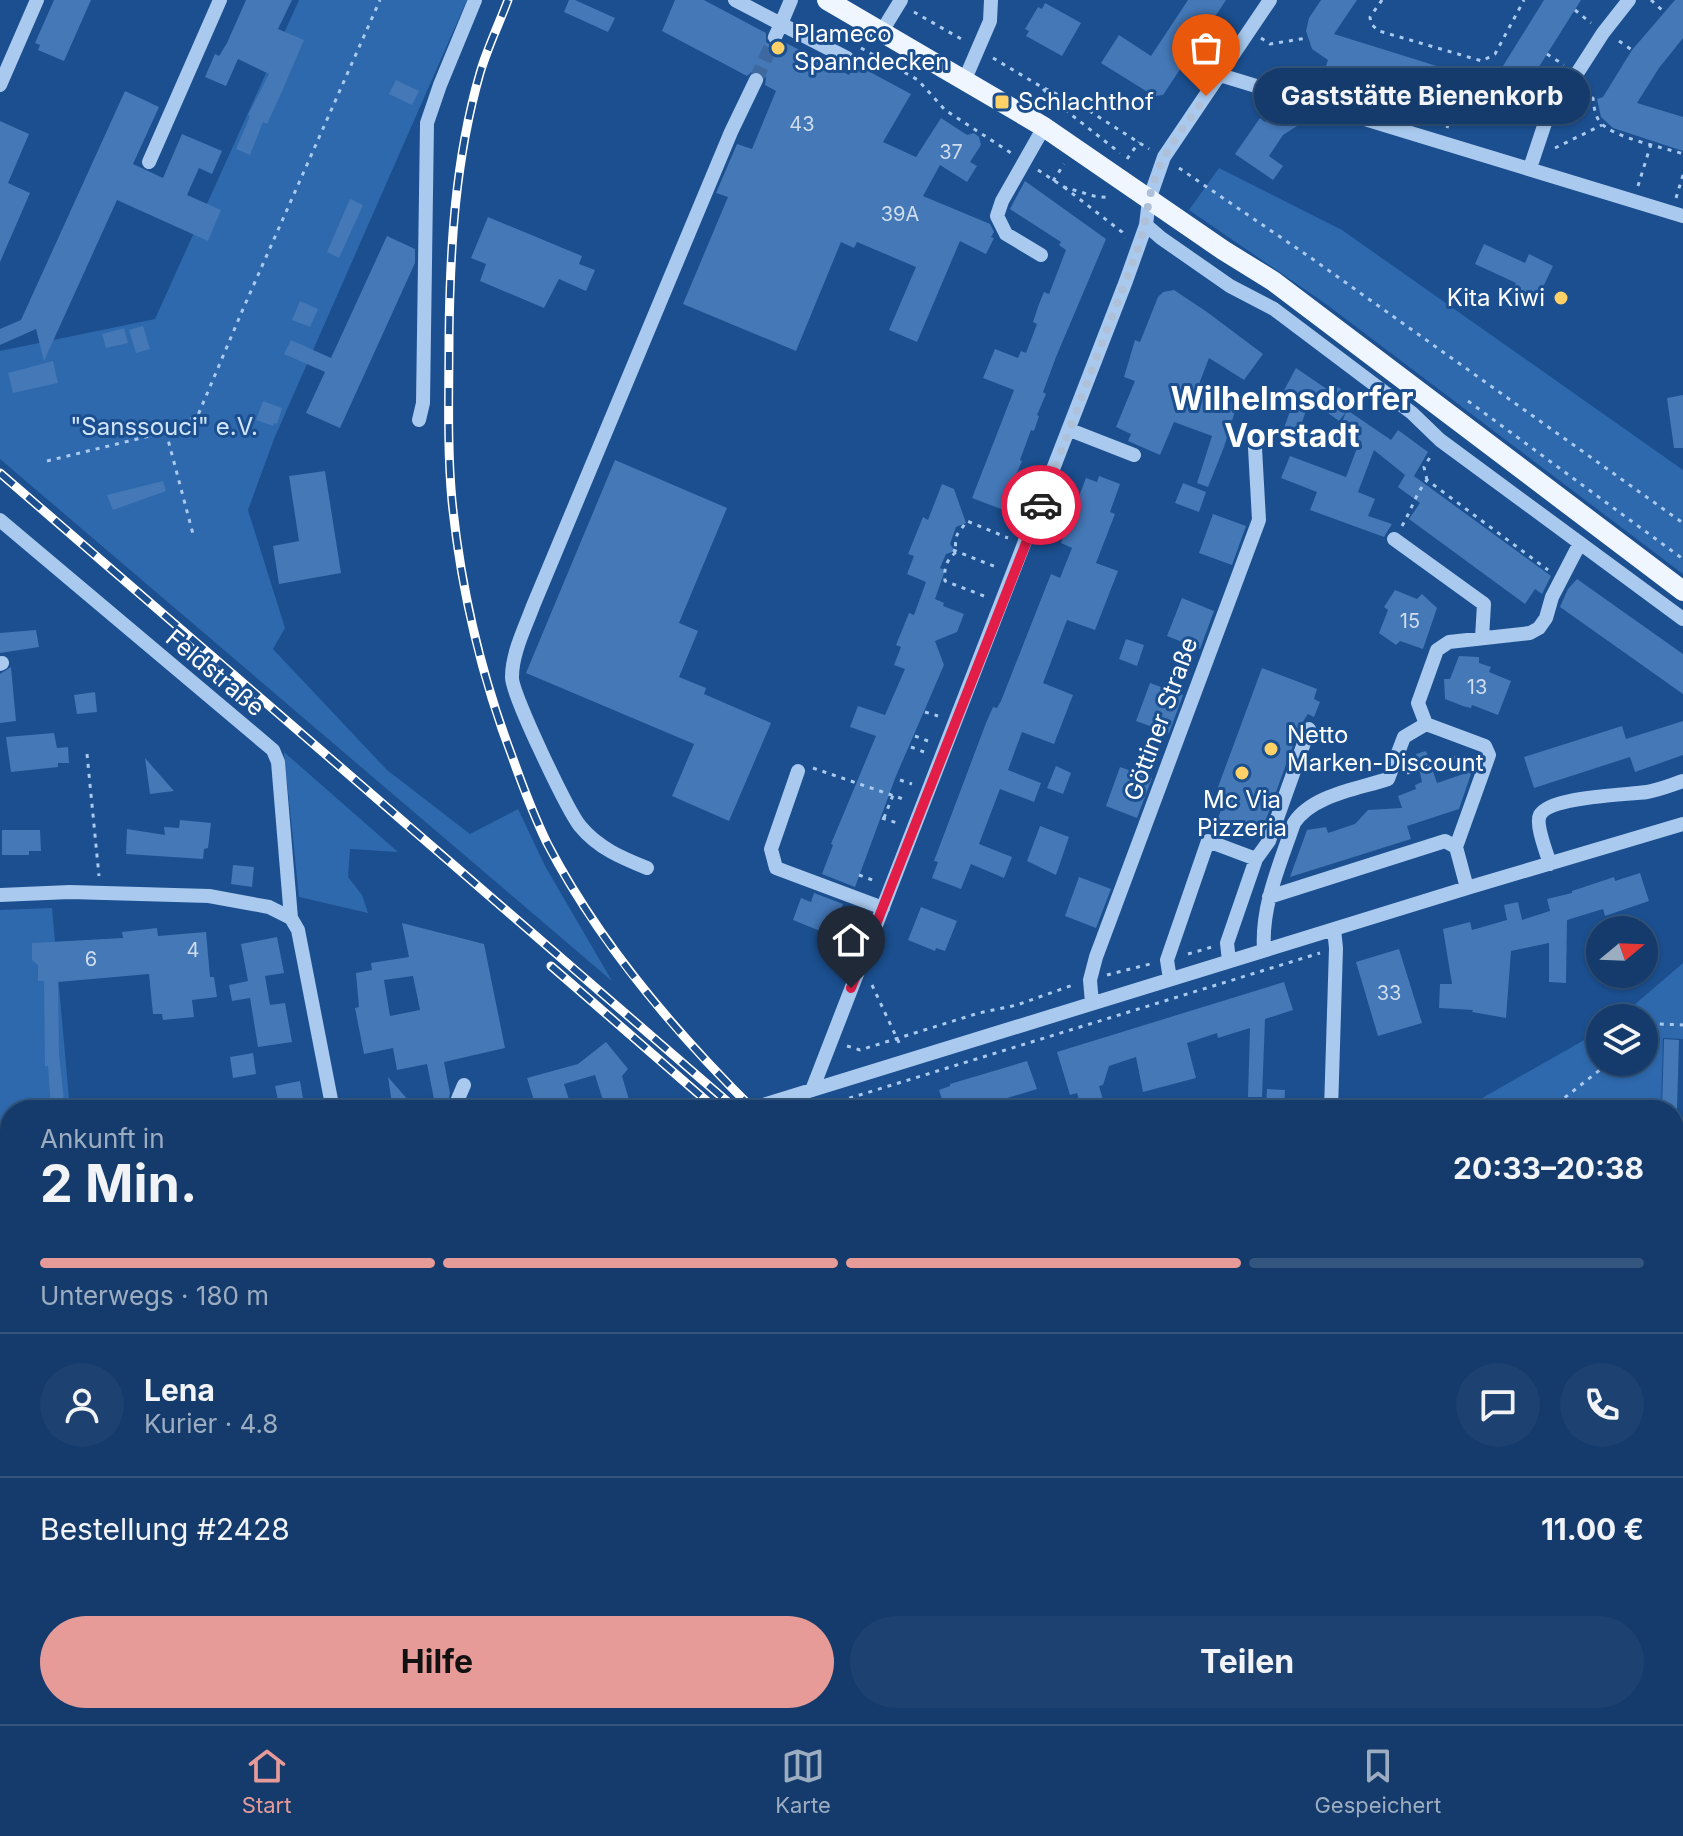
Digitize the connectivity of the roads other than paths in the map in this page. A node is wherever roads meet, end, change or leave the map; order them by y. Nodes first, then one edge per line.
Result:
1 (37, 0) edge
2 (220, 0) edge
3 (475, 0) edge
4 (735, 0) edge
5 (791, 0) edge
6 (827, 0) edge
7 (901, 0) edge
8 (991, 0) edge
9 (1270, 0) edge
10 (1629, 0) edge
11 (778, 31) junction
12 (882, 31) junction
13 (847, 58) dead end
14 (1220, 75) junction
15 (965, 79) junction
16 (756, 80) tunnel mouth
17 (0, 85) edge
18 (1044, 127) junction
19 (149, 162) dead end
20 (1530, 168) junction
21 (1149, 200) junction
22 (1677, 214) edge
23 (1146, 225) junction
24 (1041, 255) dead end
25 (1429, 399) junction
26 (1412, 413) junction
27 (419, 420) dead end
28 (1070, 430) junction
29 (1255, 448) dead end
30 (1134, 455) dead end
31 (1583, 517) junction
32 (0, 520) edge
33 (1560, 528) junction
34 (1394, 539) road end
35 (1580, 543) junction
36 (1683, 591) edge
37 (1683, 619) edge
38 (1482, 638) junction
39 (1426, 724) junction
40 (1309, 729) dead end
41 (798, 771) road end
42 (1683, 781) edge
43 (1683, 824) edge
44 (1456, 847) junction
45 (1256, 859) junction
46 (1550, 864) junction
47 (647, 868) dead end
48 (1467, 888) junction
49 (0, 895) edge
50 (1269, 897) junction
51 (883, 908) junction
52 (291, 918) junction
53 (1334, 929) junction
54 (1264, 950) junction
55 (1229, 961) junction
56 (1170, 979) junction
57 (1092, 1003) junction
58 (464, 1085) dead end
59 (812, 1090) junction
60 (331, 1100) edge
61 (458, 1100) edge
62 (780, 1100) edge
63 (1331, 1100) edge

1 - 17 street
2 - 19 street
3 - 27 street
4 - 11 street
5 - 11 street
6 - 12 main road
7 - 12 street
8 - 15 street
9 - 14 street
10 - 20 street
11 - 13 street
12 - 15 main road
14 - 20 street
14 - 21 street
15 - 18 main road
16 - 47 street
18 - 21 main road
18 - 24 street
20 - 22 street
21 - 23 street
21 - 25 main road
23 - 26 street
23 - 28 street
25 - 26 street
25 - 31 main road
26 - 33 street
28 - 30 street
28 - 51 street
29 - 57 street, Göttiner Straße
31 - 33 street
31 - 36 main road
32 - 52 street, Feldstraße
33 - 35 street
34 - 38 street
35 - 37 street
35 - 38 street
38 - 39 street
39 - 44 street
39 - 50 street
40 - 45 street
41 - 51 street
42 - 46 street
43 - 46 street
44 - 48 street
44 - 50 street
45 - 55 street
45 - 56 street
46 - 48 street
48 - 53 street
49 - 52 street
50 - 54 street
51 - 59 street
52 - 60 street, Feldstraße
53 - 54 street
53 - 63 street
54 - 55 street
55 - 56 street
56 - 57 street
57 - 59 street
58 - 61 street
59 - 62 street

